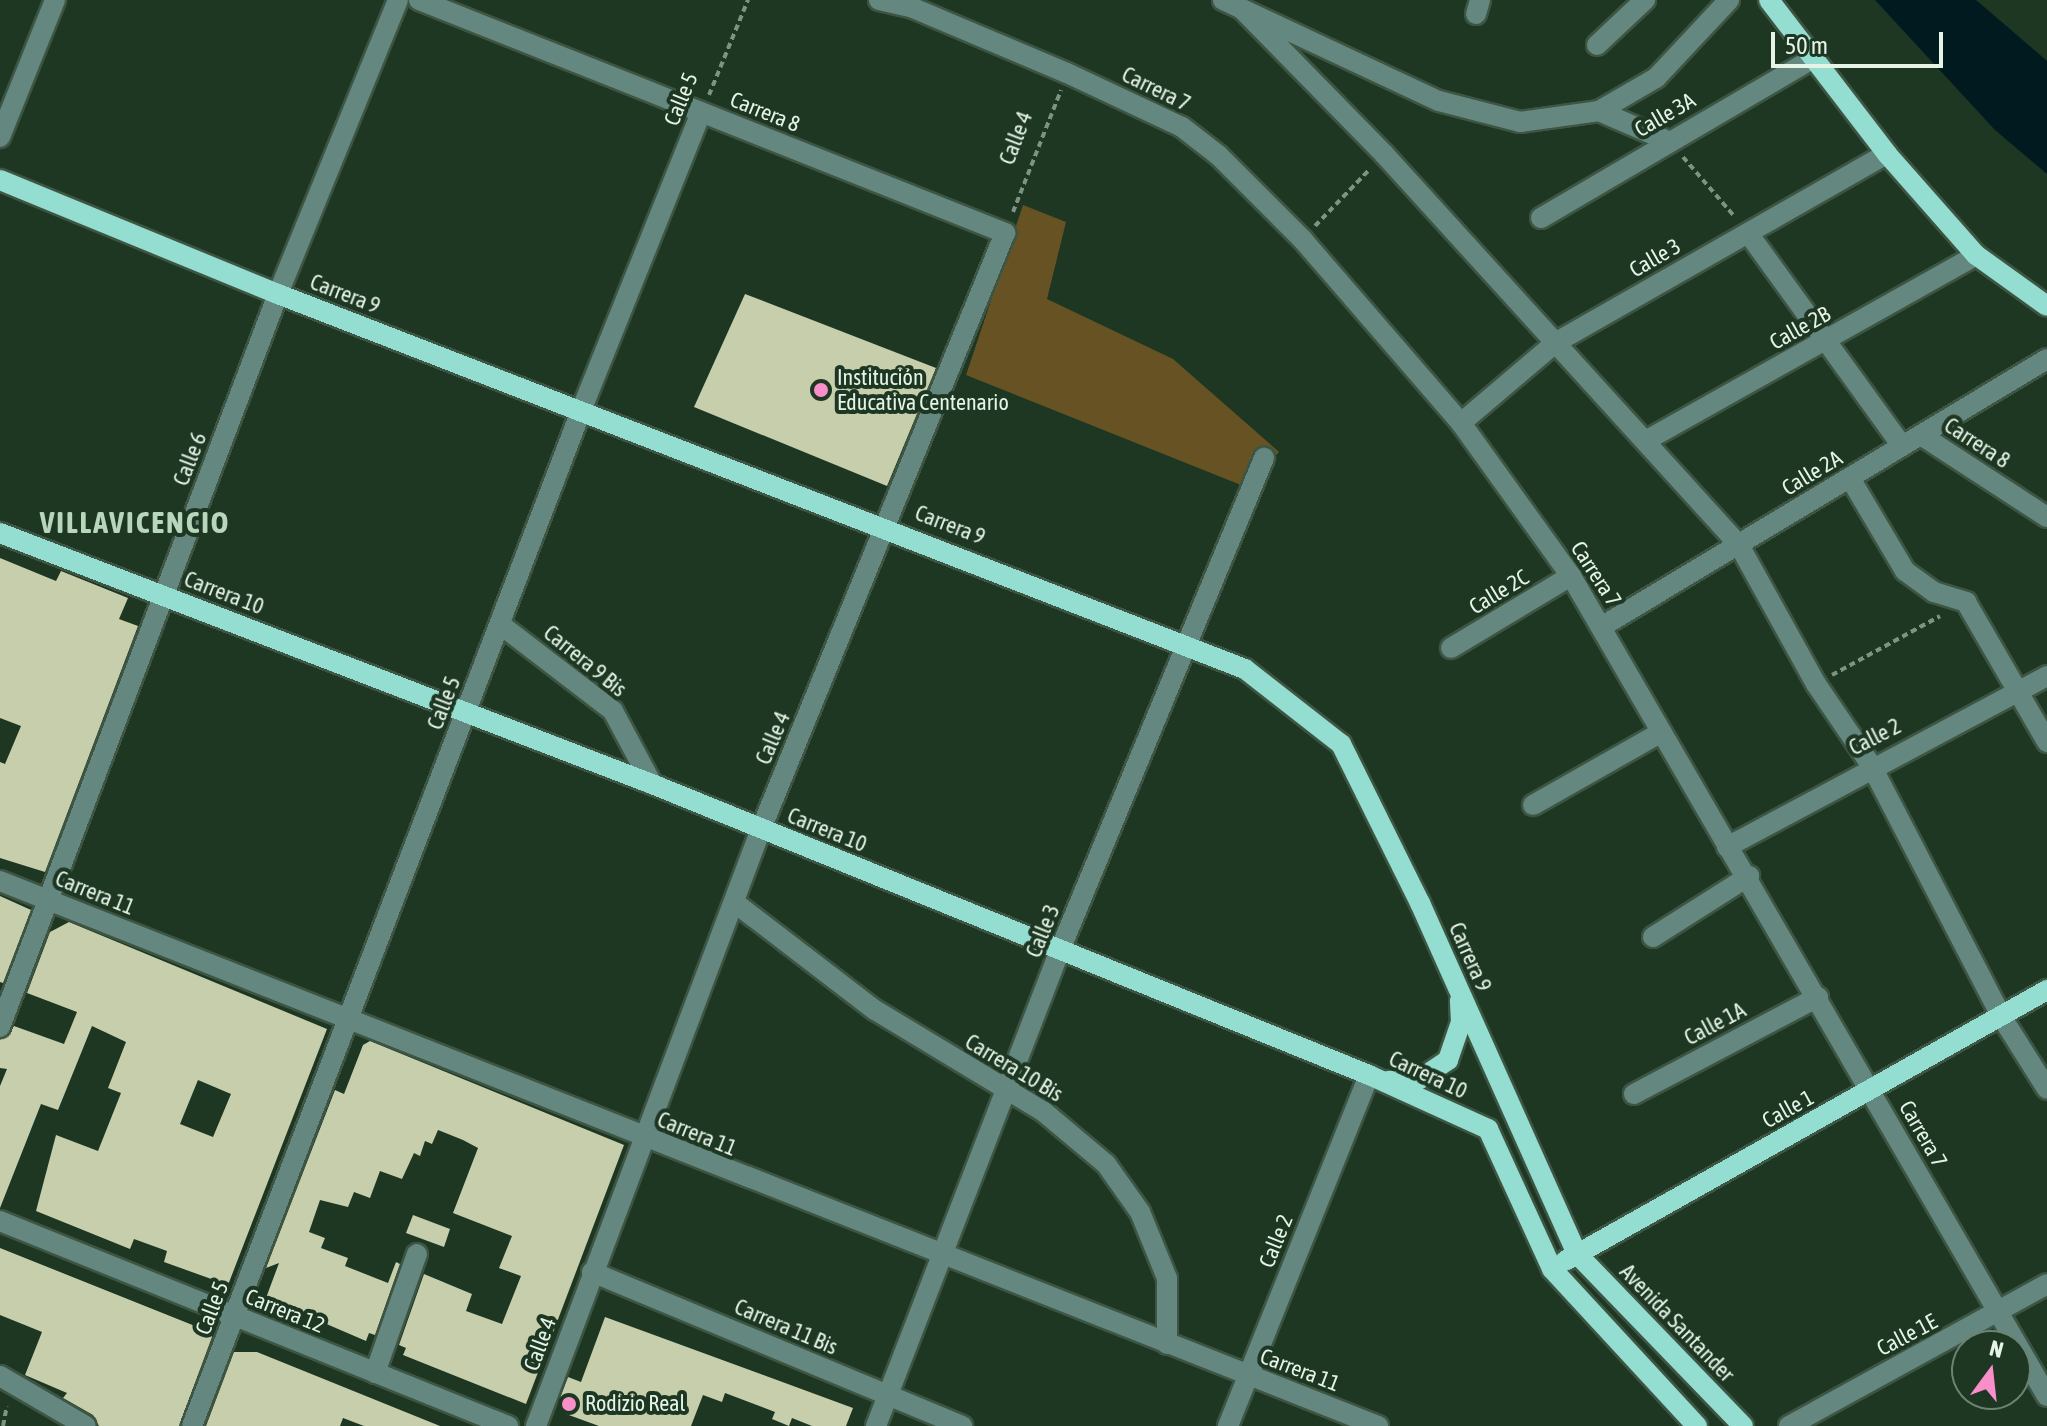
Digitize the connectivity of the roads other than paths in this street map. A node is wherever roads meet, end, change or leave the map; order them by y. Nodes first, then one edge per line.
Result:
1 (55, 0) edge
2 (398, 0) edge
3 (419, 0) edge
4 (879, 0) edge
5 (1223, 0) edge
6 (1645, 0) edge
7 (1769, 0) edge
8 (1729, 1) edge
9 (1242, 9) junction
10 (1597, 45) dead end
11 (1815, 57) junction
12 (1599, 111) junction
13 (701, 112) junction
14 (0, 137) edge
15 (1668, 141) junction
16 (1887, 154) junction
17 (0, 180) edge
18 (1541, 218) dead end
19 (1005, 233) joint
20 (1748, 233) junction
21 (1976, 255) junction
22 (278, 294) junction
23 (2047, 306) edge
24 (1824, 342) junction
25 (1555, 343) junction
26 (2047, 359) edge
27 (581, 411) junction
28 (1461, 423) junction
29 (1921, 435) junction
30 (1647, 440) junction
31 (1902, 446) junction
32 (1264, 458) dead end
33 (1850, 478) junction
34 (2047, 517) edge
35 (887, 526) junction
36 (0, 533) edge
37 (1739, 545) junction
38 (1571, 576) junction
39 (165, 596) junction
40 (501, 625) junction
41 (1601, 627) junction
42 (1191, 644) junction
43 (1451, 648) dead end
44 (2047, 676) edge
45 (2019, 692) junction
46 (465, 713) junction
47 (1660, 733) junction
48 (2047, 742) edge
49 (1871, 765) junction
50 (652, 784) junction
51 (1533, 805) dead end
52 (761, 829) junction
53 (1727, 847) junction
54 (1749, 876) junction
55 (0, 881) edge
56 (49, 901) junction
57 (734, 902) junction
58 (1653, 937) dead end
59 (1060, 950) junction
60 (1456, 982) junction
61 (2047, 990) edge
62 (1818, 997) junction
63 (2001, 1016) junction
64 (351, 1021) junction
65 (0, 1027) edge
66 (1369, 1075) junction
67 (2047, 1089) edge
68 (1871, 1091) junction
69 (1006, 1093) junction
70 (1634, 1094) dead end
71 (647, 1140) junction
72 (0, 1221) edge
73 (417, 1254) dead end
74 (1577, 1254) junction
75 (941, 1257) junction
76 (1552, 1269) junction
77 (592, 1272) junction
78 (2047, 1284) edge
79 (1999, 1312) junction
80 (235, 1316) junction
81 (1167, 1344) junction
82 (375, 1373) junction
83 (0, 1376) edge
84 (1248, 1376) junction
85 (888, 1396) junction
86 (2047, 1396) edge
87 (86, 1426) edge
88 (192, 1426) edge
89 (508, 1426) edge
90 (536, 1426) edge
91 (876, 1426) edge
92 (962, 1426) edge
93 (1228, 1426) edge
94 (1378, 1426) edge
95 (1697, 1426) edge
96 (1743, 1426) edge
97 (1789, 1426) edge

1 - 14 street
2 - 22 street, Calle 6
3 - 13 street, Carrera 8
4 - 28 street, Carrera 7
5 - 9 street
6 - 10 street
7 - 11 main road
8 - 12 street
9 - 12 street
9 - 25 street
11 - 15 street, Calle 3A
11 - 16 main road
12 - 15 street
13 - 19 street, Carrera 8
13 - 27 street, Calle 5
15 - 18 street, Calle 3A
16 - 20 street, Calle 3
16 - 21 main road
17 - 22 main road, Carrera 9
19 - 35 street, Calle 4
20 - 24 street
20 - 25 street, Calle 3
21 - 23 main road
21 - 24 street, Calle 2B
22 - 27 main road, Carrera 9
22 - 39 street, Calle 6
24 - 30 street, Calle 2B
24 - 31 street
25 - 28 street, Calle 3
25 - 30 street
26 - 29 street, Calle 2A
27 - 35 main road, Carrera 9
27 - 40 street, Calle 5
28 - 38 street, Carrera 7
29 - 31 street, Calle 2A
29 - 34 street, Carrera 8
30 - 37 street
31 - 33 street, Calle 2A
32 - 42 street, Calle 3
33 - 37 street, Calle 2A
33 - 45 street
35 - 42 main road, Carrera 9
35 - 52 street, Calle 4
36 - 39 main road, Carrera 10
37 - 41 street, Calle 2A
37 - 49 street
38 - 41 street, Carrera 7
38 - 43 street, Calle 2C
39 - 46 main road, Carrera 10
39 - 56 street, Calle 6
40 - 46 street, Calle 5
40 - 50 street, Carrera 9 Bis
41 - 47 street, Carrera 7
42 - 59 street, Calle 3
42 - 60 main road, Carrera 9
44 - 45 street, Calle 2
45 - 48 street
45 - 49 street, Calle 2
46 - 50 main road, Carrera 10
46 - 64 street, Calle 5
47 - 51 street
47 - 53 street, Carrera 7
49 - 53 street, Calle 2
49 - 63 street
50 - 52 main road, Carrera 10
52 - 57 street, Calle 4
52 - 59 main road, Carrera 10
53 - 54 street, Carrera 7
54 - 58 street
54 - 62 street, Carrera 7
55 - 56 street, Carrera 11
56 - 64 street, Carrera 11
56 - 65 street, Calle 6
57 - 69 street, Carrera 10 Bis
57 - 71 street, Calle 4
59 - 66 main road, Carrera 10
59 - 69 street, Calle 3
60 - 66 main road
60 - 74 main road, Carrera 9
61 - 63 main road, Calle 1
62 - 68 street, Carrera 7
62 - 70 street, Calle 1A
63 - 67 street
63 - 68 main road, Calle 1
64 - 71 street, Carrera 11
64 - 80 street, Calle 5
66 - 76 main road, Carrera 10
66 - 84 street, Calle 2
68 - 74 main road, Calle 1
68 - 79 street, Carrera 7
69 - 75 street, Calle 3
69 - 81 street, Carrera 10 Bis
71 - 75 street, Carrera 11
71 - 77 street, Calle 4
72 - 80 street, Carrera 12
73 - 82 street
74 - 76 main road, Calle 1
74 - 96 main road, Avenida Santander
75 - 81 street, Carrera 11
75 - 85 street, Calle 3
76 - 95 main road
77 - 85 street, Carrera 11 Bis
77 - 90 street, Calle 4
78 - 79 street, Calle 1E
79 - 86 street, Carrera 7
79 - 97 street, Calle 1E
80 - 82 street, Carrera 12
80 - 88 street, Calle 5
81 - 84 street, Carrera 11
82 - 89 street, Carrera 12
83 - 87 street
84 - 93 street, Calle 2
84 - 94 street, Carrera 11
85 - 91 street, Calle 3
85 - 92 street, Carrera 11 Bis

